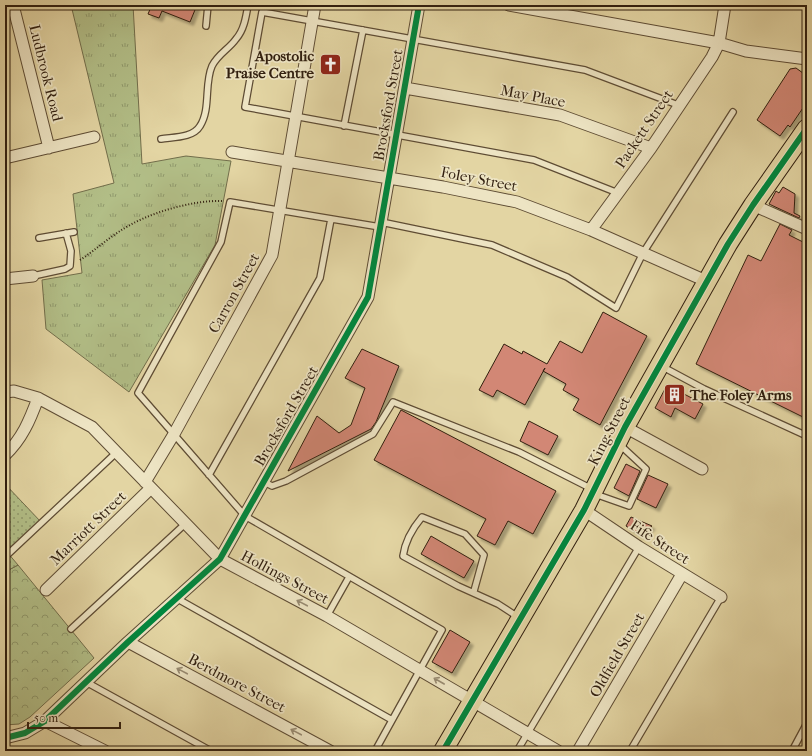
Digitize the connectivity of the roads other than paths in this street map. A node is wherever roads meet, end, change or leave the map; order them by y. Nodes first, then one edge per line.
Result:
1 (13, 5) edge
2 (208, 5) edge
3 (248, 5) edge
4 (315, 5) edge
5 (419, 5) edge
6 (509, 5) edge
7 (725, 5) edge
8 (312, 21) junction
9 (206, 26) dead end
10 (363, 30) junction
11 (413, 39) junction
12 (719, 43) junction
13 (807, 59) edge
14 (405, 88) junction
15 (678, 105) junction
16 (733, 112) dead end
17 (296, 117) junction
18 (344, 126) junction
19 (807, 128) edge
20 (396, 135) junction
21 (94, 137) dead end
22 (161, 139) dead end
23 (49, 148) junction
24 (651, 148) junction
25 (232, 152) dead end
26 (5, 158) edge
27 (289, 161) junction
28 (388, 179) junction
29 (618, 193) junction
30 (753, 205) junction
31 (280, 210) junction
32 (331, 219) junction
33 (381, 224) junction
34 (807, 229) edge
35 (591, 230) junction
36 (74, 232) dead end
37 (66, 233) junction
38 (39, 238) dead end
39 (643, 253) junction
40 (33, 276) joint
41 (5, 279) edge
42 (706, 281) junction
43 (659, 365) junction
44 (5, 392) edge
45 (38, 398) junction
46 (174, 434) junction
47 (621, 435) junction
48 (807, 436) edge
49 (118, 452) junction
50 (5, 455) edge
51 (702, 469) dead end
52 (209, 475) junction
53 (264, 482) junction
54 (148, 485) junction
55 (593, 491) junction
56 (584, 510) junction
57 (245, 516) junction
58 (185, 524) junction
59 (639, 547) junction
60 (5, 557) edge
61 (220, 559) junction
62 (682, 574) junction
63 (349, 577) junction
64 (46, 590) dead end
65 (474, 591) junction
66 (176, 598) junction
67 (722, 598) joint
68 (327, 616) junction
69 (521, 619) junction
70 (71, 629) dead end
71 (128, 642) junction
72 (420, 670) junction
73 (86, 682) junction
74 (473, 700) junction
75 (392, 720) junction
76 (45, 721) junction
77 (807, 723) edge
78 (527, 734) junction
79 (5, 738) edge
80 (105, 751) edge
81 (211, 751) edge
82 (330, 751) edge
83 (375, 751) edge
84 (443, 751) edge
85 (517, 751) edge
86 (558, 751) edge
87 (578, 751) edge
88 (630, 751) edge
89 (792, 751) edge

1 - 23 street, Ludbrook Road
2 - 9 lane
3 - 22 lane
4 - 8 street, Carron Street
5 - 11 street, Brocksford Street
6 - 12 street
7 - 12 street, Packett Street
8 - 10 lane
8 - 17 street, Carron Street
8 - 17 lane
10 - 11 lane
10 - 18 lane
11 - 14 street, Brocksford Street
11 - 15 lane
12 - 13 street
12 - 15 street, Packett Street
14 - 20 street, Brocksford Street
14 - 24 street, May Place
15 - 24 street, Packett Street
16 - 39 lane
17 - 18 lane
17 - 27 street, Carron Street
18 - 20 lane
19 - 30 main road, King Street
20 - 28 street, Brocksford Street
20 - 29 lane
21 - 23 street
23 - 26 street
24 - 29 street, Packett Street
25 - 27 street, Foley Street
27 - 28 street, Foley Street
27 - 31 street, Carron Street
28 - 33 street, Brocksford Street
28 - 35 street, Foley Street
29 - 35 street, Packett Street
30 - 34 street
30 - 42 main road, King Street
31 - 32 lane
31 - 46 street, Carron Street
31 - 46 lane
32 - 33 lane
32 - 52 lane
33 - 39 lane
33 - 53 street, Brocksford Street
35 - 39 street, Foley Street
36 - 37 lane
37 - 38 lane
37 - 40 lane
39 - 42 street, Foley Street
40 - 41 street
42 - 43 main road, King Street
43 - 47 main road, King Street
43 - 48 lane
44 - 45 street, Hollings Street
45 - 49 street, Hollings Street
45 - 50 street
46 - 52 lane
46 - 54 street, Carron Street
47 - 51 street
47 - 55 main road, King Street
47 - 55 lane
49 - 54 street, Hollings Street
49 - 60 lane
52 - 57 lane
53 - 55 lane
53 - 57 street, Brocksford Street
54 - 58 street, Hollings Street
54 - 64 street, Marriott Street
55 - 56 main road, King Street
56 - 59 street, Fife Street
56 - 69 main road, King Street
57 - 61 street, Brocksford Street
57 - 63 lane
58 - 61 street, Hollings Street
58 - 70 lane
59 - 62 street, Fife Street
59 - 78 lane
61 - 66 street, Brocksford Street
68 -> 61 street, Hollings Street
62 - 67 street, Fife Street
62 - 87 street, Oldfield Street
63 - 68 lane
63 - 72 lane
65 - 65 lane
65 - 69 lane
66 - 71 street, Brocksford Street
66 - 75 lane
67 - 88 lane
68 - 72 street, Hollings Street
69 - 74 main road, King Street
71 - 73 street, Brocksford Street
82 -> 71 street, Berdmore Street
74 -> 72 street, Hollings Street
72 - 75 lane
73 - 76 street, Brocksford Street
73 - 81 lane
74 - 78 street, Hollings Street
74 - 84 main road, King Street
75 - 83 lane
76 - 79 street, Brocksford Street
76 - 80 street
77 - 89 lane
78 - 85 lane
78 - 86 street, Hollings Street

